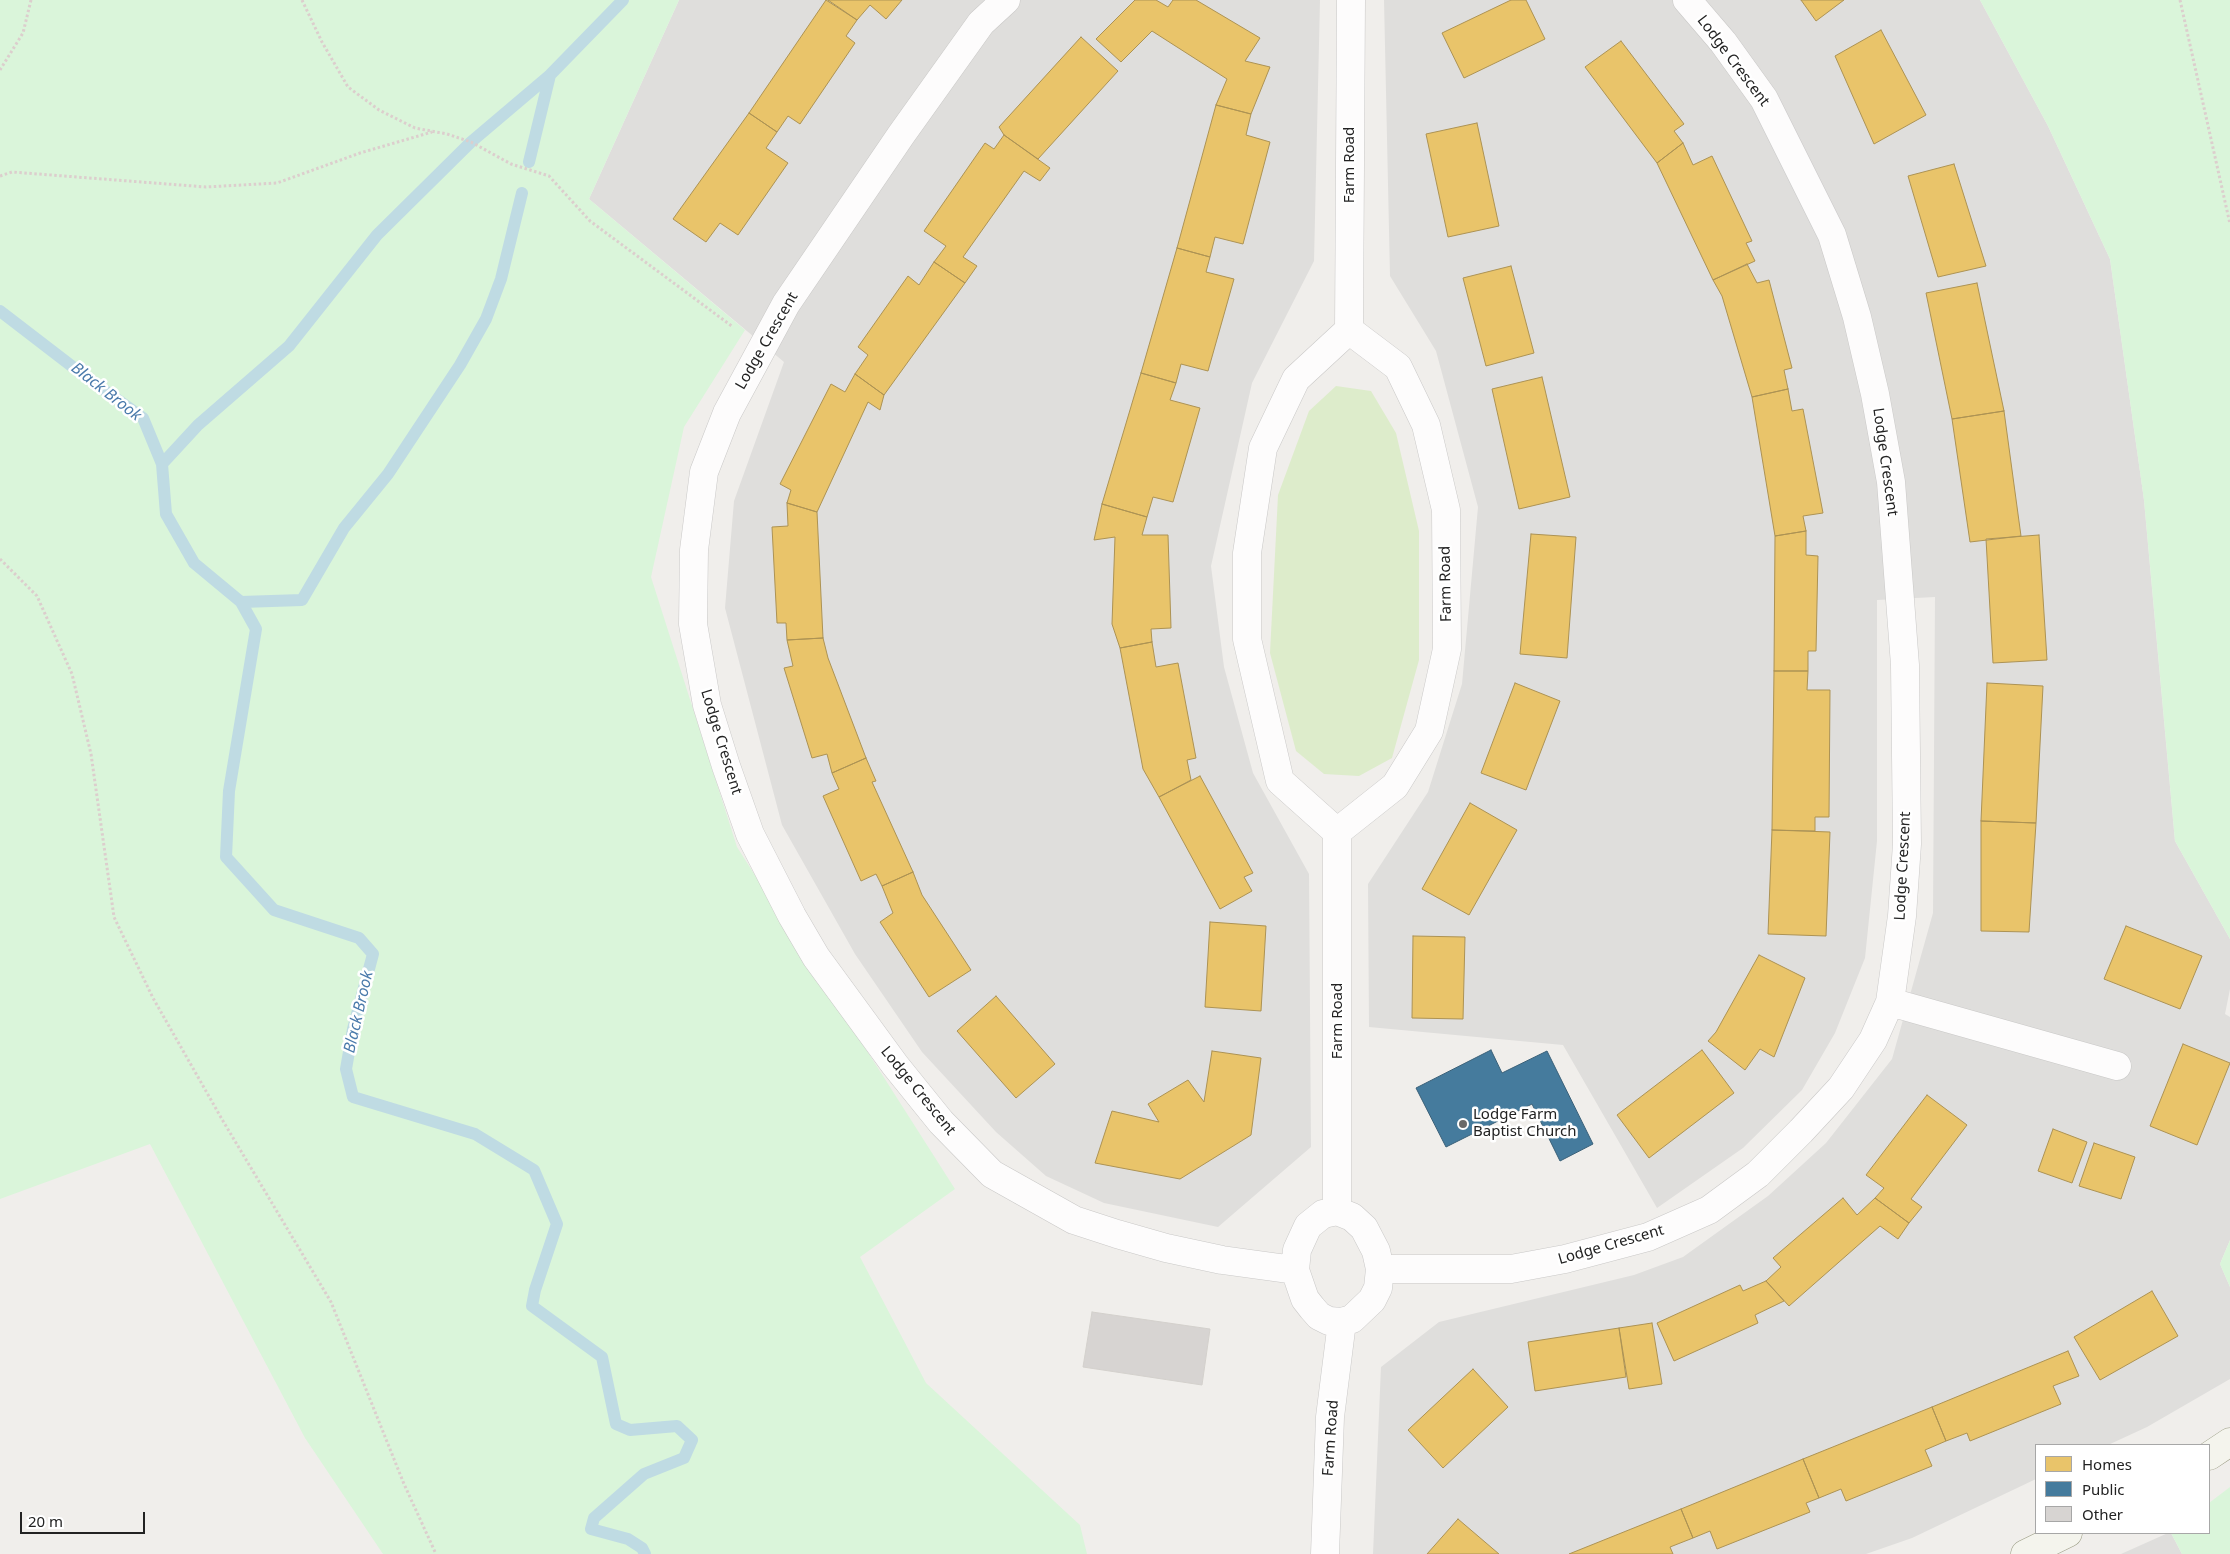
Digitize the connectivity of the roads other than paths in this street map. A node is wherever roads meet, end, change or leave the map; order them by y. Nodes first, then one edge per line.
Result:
1 (1006, 0) edge
2 (1351, 0) edge
3 (1687, 0) edge
4 (1349, 330) junction
5 (1337, 832) junction
6 (1890, 1002) junction
7 (2117, 1066) dead end
8 (1337, 1211) junction
9 (1380, 1269) junction
10 (1295, 1270) junction
11 (1342, 1322) junction
12 (2230, 1442) edge
13 (2210, 1455) edge
14 (2066, 1534) edge
15 (1325, 1554) edge
16 (2025, 1554) edge

1 - 10 street, Lodge Crescent
2 - 4 street, Farm Road
3 - 6 street, Lodge Crescent
4 - 5 street
4 - 5 street, Farm Road
5 - 8 street, Farm Road
6 - 7 street
6 - 9 street, Lodge Crescent
8 - 9 street
8 - 10 street
9 - 11 street
10 - 11 street
11 - 15 street, Farm Road
12 - 13 street
14 - 16 street

